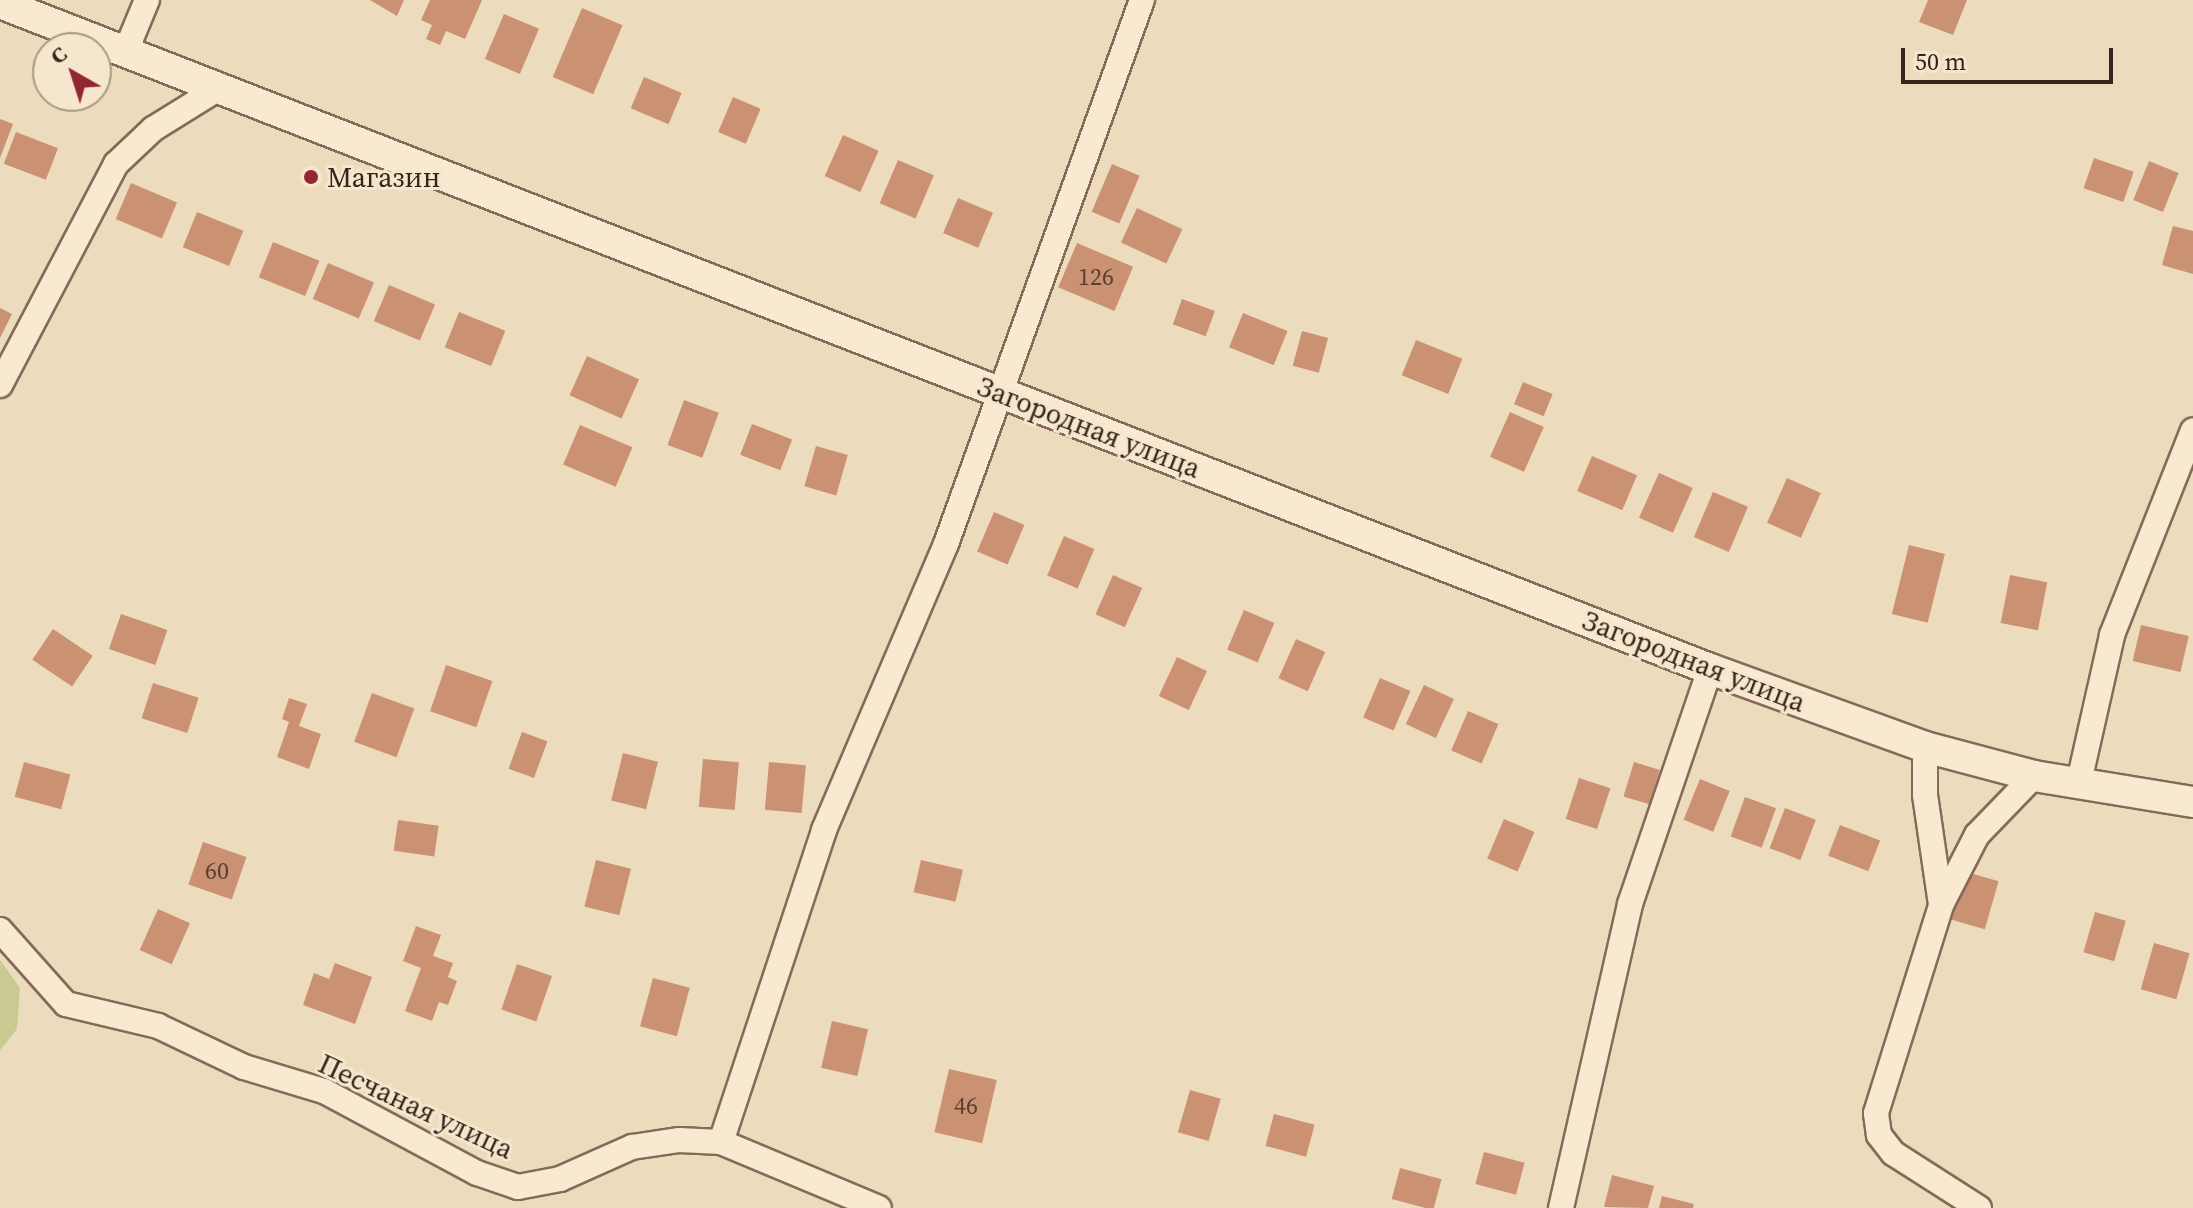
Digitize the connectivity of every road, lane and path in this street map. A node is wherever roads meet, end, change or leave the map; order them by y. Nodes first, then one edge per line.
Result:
1 (147, 0) edge
2 (1142, 0) edge
3 (0, 3) edge
4 (125, 53) junction
5 (219, 88) junction
6 (0, 385) edge
7 (1002, 392) junction
8 (2193, 430) edge
9 (1710, 669) junction
10 (1925, 747) junction
11 (2034, 776) junction
12 (2079, 782) junction
13 (2193, 802) edge
14 (1941, 905) junction
15 (0, 930) edge
16 (721, 1142) junction
17 (879, 1208) edge
18 (1561, 1208) edge
19 (1979, 1208) edge

1 - 4 street
2 - 7 street
3 - 4 street, Загородная улица
4 - 5 street, Загородная улица
5 - 6 street
5 - 7 street, Загородная улица
7 - 9 street, Загородная улица
7 - 16 street
8 - 12 street
9 - 10 street, Загородная улица
9 - 18 street
10 - 11 street, Загородная улица
10 - 14 street
11 - 12 street, Загородная улица
11 - 14 street
12 - 13 street, Загородная улица
14 - 19 street
15 - 16 street, Песчаная улица
16 - 17 street, Песчаная улица

